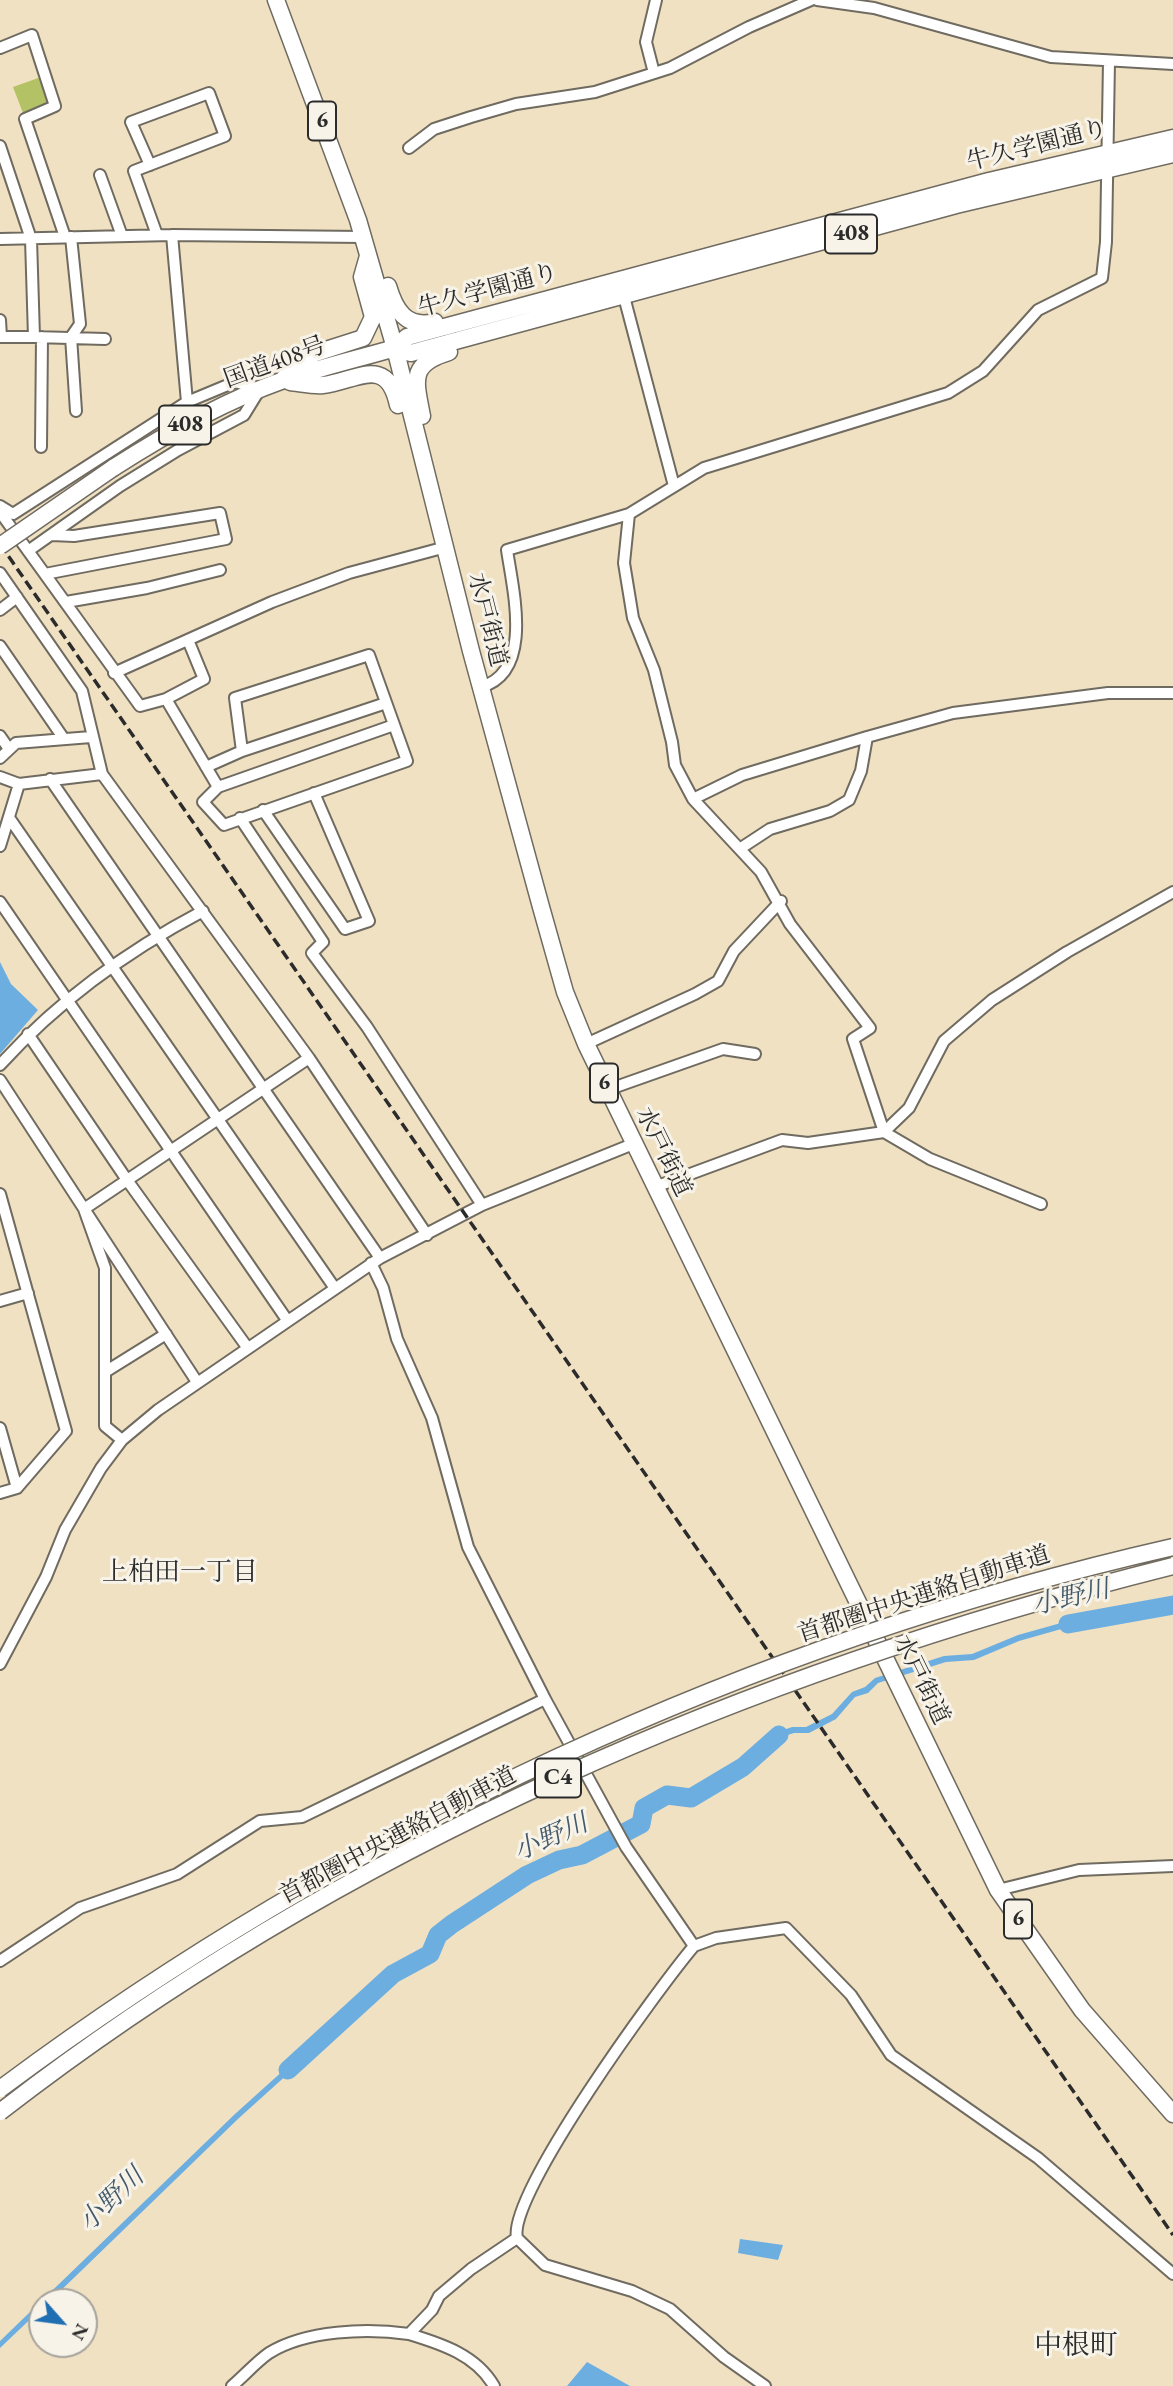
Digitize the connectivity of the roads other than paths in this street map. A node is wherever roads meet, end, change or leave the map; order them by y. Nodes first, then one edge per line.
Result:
1 (276, 0) edge
2 (656, 0) edge
3 (811, 0) edge
4 (817, 0) edge
5 (0, 48) edge
6 (1109, 61) junction
7 (1173, 64) edge
8 (654, 73) junction
9 (1173, 138) edge
10 (0, 146) edge
11 (409, 148) dead end
12 (1173, 154) edge
13 (1107, 160) junction
14 (150, 165) junction
15 (100, 175) dead end
16 (157, 235) junction
17 (172, 235) junction
18 (122, 236) junction
19 (68, 237) junction
20 (363, 237) junction
21 (0, 239) edge
22 (31, 239) junction
23 (368, 256) junction
24 (621, 288) junction
25 (503, 310) junction
26 (0, 320) edge
27 (502, 329) junction
28 (0, 337) edge
29 (38, 337) junction
30 (71, 337) junction
31 (105, 339) dead end
32 (395, 348) junction
33 (281, 381) junction
34 (260, 389) junction
35 (187, 402) junction
36 (76, 411) dead end
37 (417, 439) junction
38 (41, 447) dead end
39 (425, 469) junction
40 (674, 486) junction
41 (0, 506) edge
42 (0, 512) edge
43 (629, 514) junction
44 (52, 535) junction
45 (0, 547) edge
46 (446, 547) junction
47 (28, 551) junction
48 (220, 570) dead end
49 (0, 573) edge
50 (45, 574) junction
51 (17, 597) junction
52 (66, 602) junction
53 (0, 610) edge
54 (188, 640) junction
55 (0, 646) edge
56 (114, 673) junction
57 (481, 687) junction
58 (1173, 693) edge
59 (166, 699) junction
60 (386, 703) junction
61 (394, 725) junction
62 (0, 736) edge
63 (91, 737) junction
64 (867, 737) junction
65 (64, 739) junction
66 (9, 750) junction
67 (242, 751) junction
68 (0, 758) edge
69 (206, 767) junction
70 (102, 774) junction
71 (0, 777) edge
72 (50, 779) junction
73 (19, 784) junction
74 (218, 787) junction
75 (314, 793) junction
76 (694, 799) junction
77 (263, 810) junction
78 (240, 818) junction
79 (10, 819) junction
80 (0, 846) edge
81 (741, 848) junction
82 (1173, 892) edge
83 (780, 901) junction
84 (0, 902) edge
85 (203, 911) junction
86 (156, 936) junction
87 (110, 967) junction
88 (68, 999) junction
89 (28, 1034) junction
90 (586, 1044) junction
91 (755, 1054) dead end
92 (309, 1058) junction
93 (0, 1065) edge
94 (0, 1080) edge
95 (262, 1090) junction
96 (607, 1090) junction
97 (217, 1120) junction
98 (884, 1132) junction
99 (633, 1144) junction
100 (171, 1150) junction
101 (127, 1180) junction
102 (655, 1187) junction
103 (0, 1194) edge
104 (1041, 1204) dead end
105 (482, 1205) junction
106 (84, 1209) junction
107 (428, 1235) junction
108 (375, 1260) junction
109 (334, 1287) junction
110 (28, 1293) junction
111 (0, 1301) edge
112 (287, 1320) junction
113 (166, 1334) junction
114 (247, 1347) junction
115 (105, 1372) junction
116 (197, 1382) junction
117 (0, 1428) edge
118 (122, 1440) junction
119 (17, 1488) junction
120 (0, 1493) edge
121 (1173, 1547) edge
122 (1173, 1566) edge
123 (0, 1664) edge
124 (545, 1699) junction
125 (1173, 1866) edge
126 (999, 1891) junction
127 (694, 1946) junction
128 (0, 1961) edge
129 (0, 2089) edge
130 (0, 2112) edge
131 (1173, 2114) edge
132 (517, 2238) junction
133 (1173, 2274) edge
134 (409, 2334) junction
135 (232, 2386) edge
136 (494, 2386) edge
137 (765, 2386) edge

1 - 20 highway, 水戸街道 / 6
2 - 8 street
3 - 8 street
4 - 6 street
5 - 19 street
6 - 7 street
6 - 13 street
8 - 11 street
9 - 13 highway, 牛久学園通り / 408
10 - 22 street
12 - 13 highway, 牛久学園通り / 408
13 - 24 highway, 牛久学園通り / 408
13 - 40 street
14 - 14 street
14 - 16 street
15 - 18 street
16 - 17 street
16 - 18 street
17 - 20 street
17 - 35 street
18 - 19 street
19 - 22 street
19 - 30 street
20 - 23 highway, 水戸街道 / 6
21 - 22 street
22 - 29 street
23 - 25 highway
23 - 32 highway, 水戸街道 / 6
23 - 33 highway
24 - 25 highway, 牛久学園通り / 408
24 - 27 highway, 牛久学園通り / 408
24 - 40 street
25 - 32 highway, 牛久学園通り / 408
26 - 28 street
27 - 32 highway, 牛久学園通り / 408
27 - 39 highway
28 - 29 street
29 - 30 street
29 - 38 street
30 - 31 street
30 - 36 street
32 - 33 highway, 国道408号 / 408
32 - 37 highway, 水戸街道 / 6
33 - 34 highway, 国道408号 / 408
33 - 37 highway
34 - 35 street
34 - 44 street
34 - 45 highway, 国道408号 / 408, bridge
35 - 41 street
37 - 39 highway, 水戸街道 / 6
39 - 46 highway, 水戸街道 / 6
40 - 43 street
42 - 47 street
43 - 57 street
43 - 76 street
44 - 47 street
44 - 50 street
46 - 54 street
46 - 57 highway, 水戸街道 / 6
47 - 50 street
48 - 52 street
49 - 51 street
50 - 52 street
51 - 53 street
51 - 63 street
52 - 56 street
54 - 56 street
54 - 59 street
55 - 65 street
56 - 59 street
57 - 90 highway, 水戸街道 / 6
58 - 64 street
59 - 69 street
60 - 61 street
60 - 67 street
60 - 67 street
61 - 74 street
61 - 75 street
62 - 66 street
63 - 65 street
63 - 70 street
64 - 76 street
64 - 81 street
65 - 66 street
66 - 68 street
67 - 69 street
69 - 74 street
70 - 72 street
70 - 85 street
71 - 73 street
72 - 73 street
72 - 86 street
73 - 79 street
74 - 78 street
75 - 77 street
75 - 77 street
76 - 81 street
77 - 78 street
78 - 105 street
79 - 80 street
79 - 87 street
81 - 83 street
82 - 98 street
83 - 90 street
83 - 98 street
84 - 88 street
85 - 86 street
85 - 92 street
86 - 87 street
86 - 95 street
87 - 88 street
87 - 97 street
88 - 89 street
88 - 100 street
89 - 93 street
89 - 101 street
90 - 96 highway, 水戸街道 / 6
91 - 96 street
92 - 95 street
92 - 107 street
94 - 106 street
95 - 97 street
95 - 108 street
96 - 99 highway, 水戸街道 / 6
97 - 100 street
97 - 109 street
98 - 102 street
98 - 104 street
99 - 102 highway, 水戸街道 / 6
99 - 105 street
100 - 101 street
100 - 112 street
101 - 106 street
101 - 114 street
102 - 126 highway, 水戸街道 / 6
103 - 110 street
105 - 107 street
106 - 113 street
106 - 115 street
107 - 108 street
108 - 109 street
108 - 124 street
109 - 112 street
110 - 111 street
110 - 119 street
112 - 114 street
113 - 115 street
113 - 116 street
114 - 116 street
115 - 118 street
116 - 118 street
117 - 119 street
118 - 123 street
119 - 120 street
121 - 129 highway, 首都圏中央連絡自動車道 / C4, bridge
122 - 130 highway, 首都圏中央連絡自動車道 / C4, bridge
124 - 127 street
124 - 128 street
125 - 126 street
126 - 131 highway, 水戸街道 / 6
127 - 132 street
127 - 133 street
132 - 134 street
132 - 137 street
134 - 135 street
134 - 136 street

